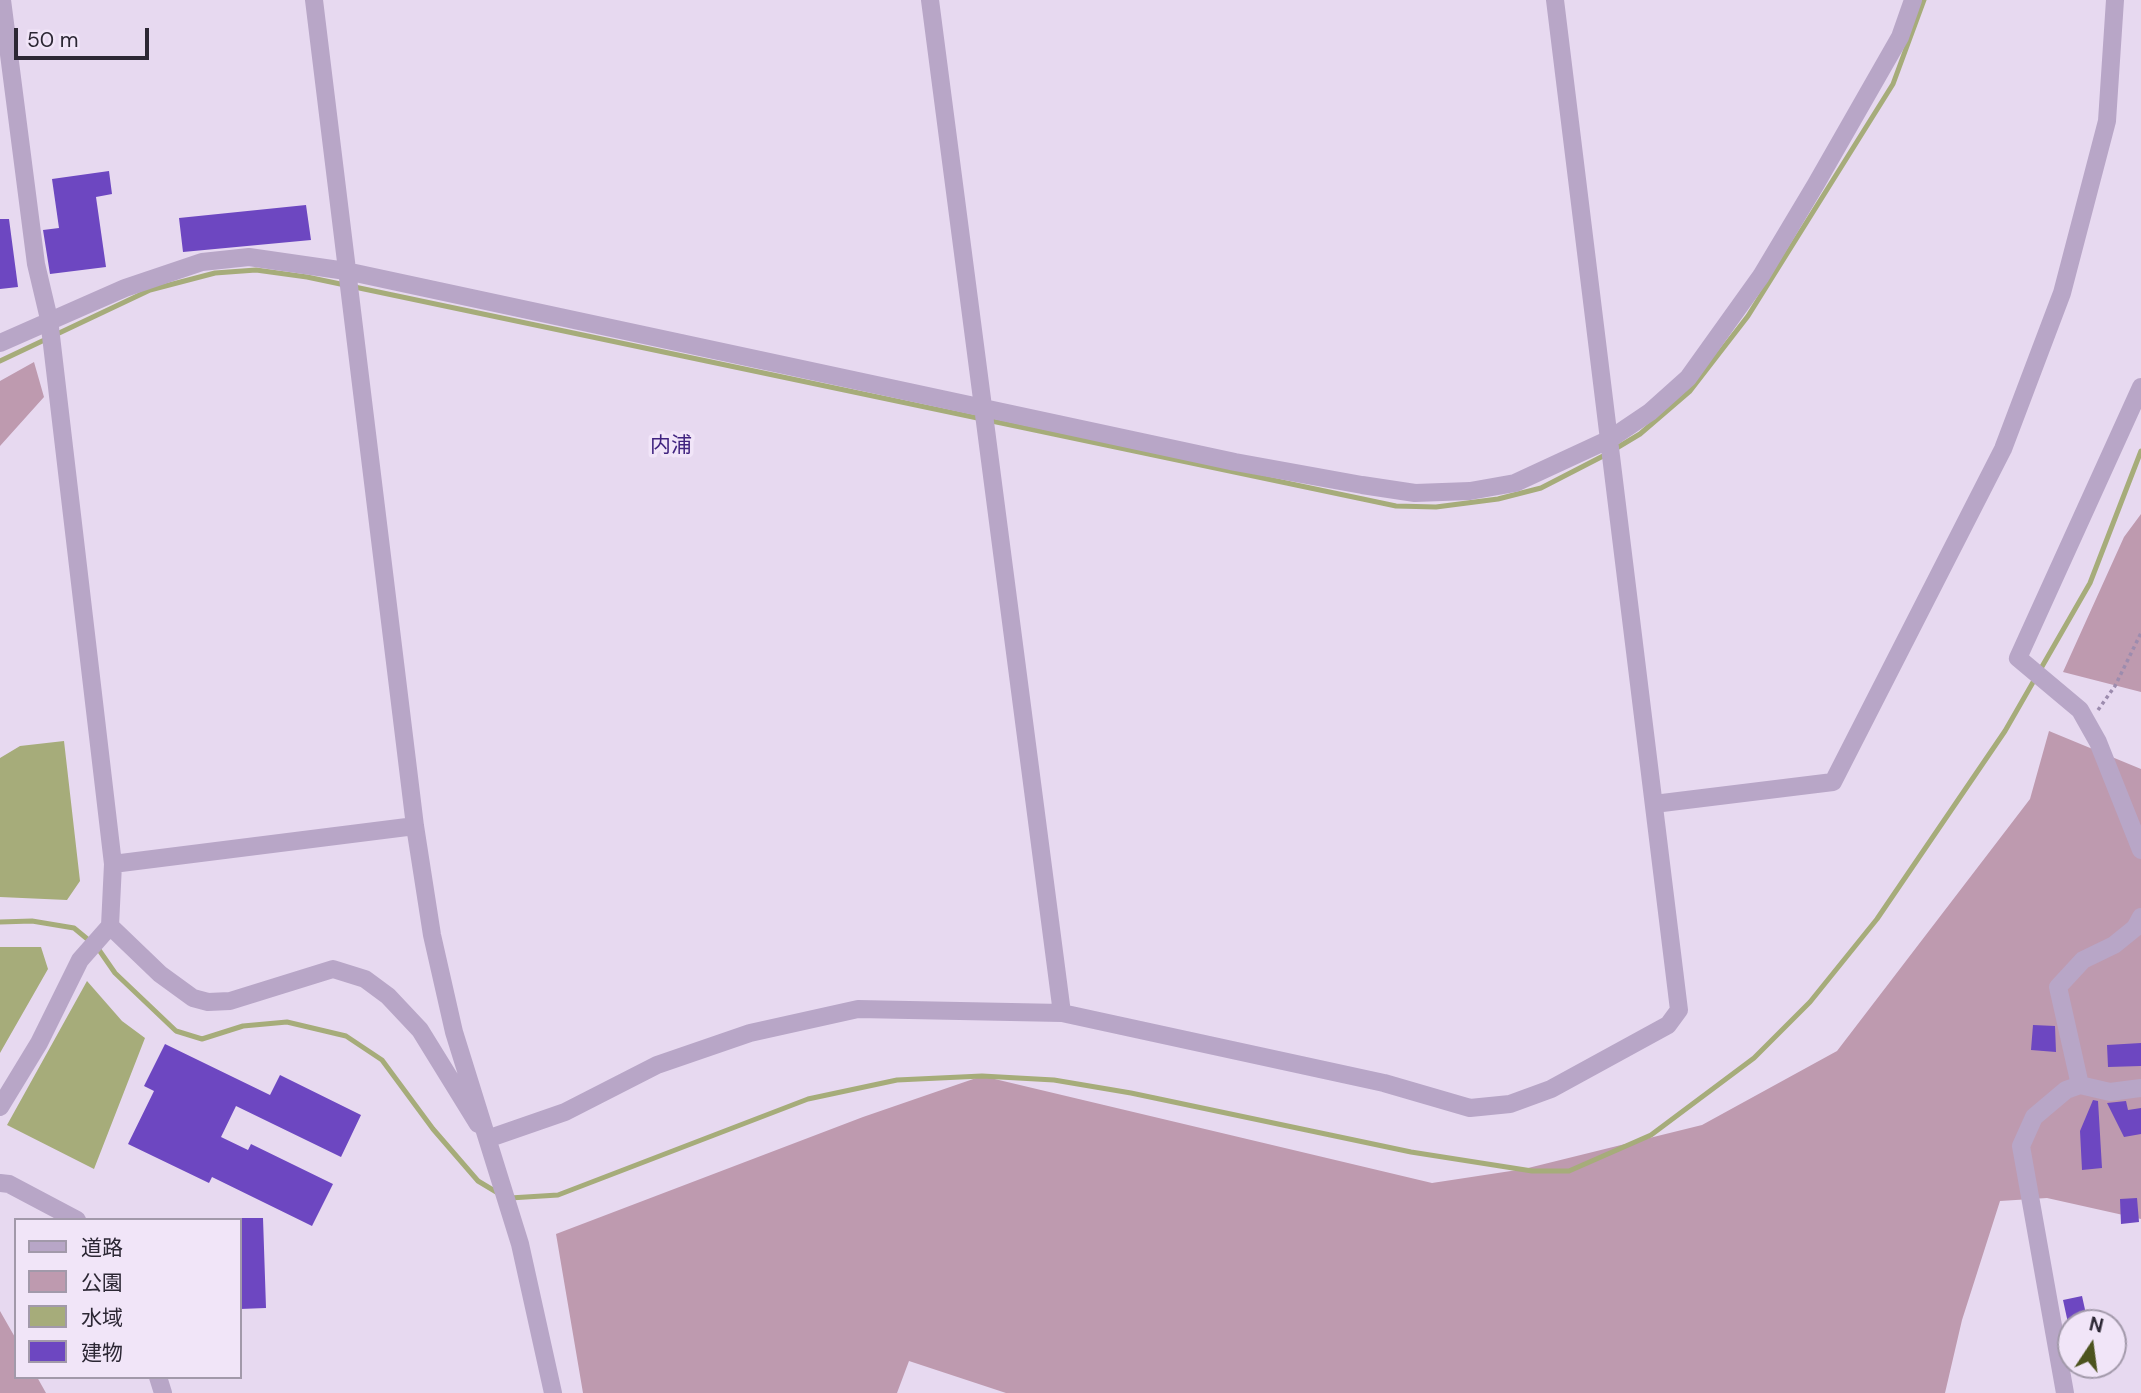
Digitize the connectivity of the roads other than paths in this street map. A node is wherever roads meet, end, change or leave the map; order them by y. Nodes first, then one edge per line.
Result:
1 (2, 0) edge
2 (314, 0) edge
3 (930, 0) edge
4 (1555, 0) edge
5 (1913, 0) edge
6 (2115, 0) edge
7 (346, 271) junction
8 (49, 319) junction
9 (0, 343) edge
10 (2141, 387) edge
11 (985, 407) junction
12 (1610, 440) junction
13 (1654, 804) junction
14 (415, 826) junction
15 (2141, 850) edge
16 (113, 864) junction
17 (2141, 917) edge
18 (110, 926) junction
19 (1062, 1013) junction
20 (2080, 1085) junction
21 (2141, 1088) edge
22 (0, 1107) edge
23 (490, 1139) junction
24 (0, 1183) edge
25 (72, 1218) edge
26 (553, 1393) edge
27 (2065, 1393) edge

1 - 8 street
2 - 7 street
3 - 11 street
4 - 12 street
5 - 12 street
6 - 13 street
7 - 8 street
7 - 11 street
7 - 14 street
8 - 9 street
8 - 16 street
10 - 15 street
11 - 12 street
11 - 19 street
12 - 13 street
13 - 19 street
14 - 16 street
14 - 23 street
16 - 18 street
17 - 20 street
18 - 22 street
18 - 23 street
19 - 23 street
20 - 21 street
20 - 27 street
23 - 26 street
24 - 25 street

